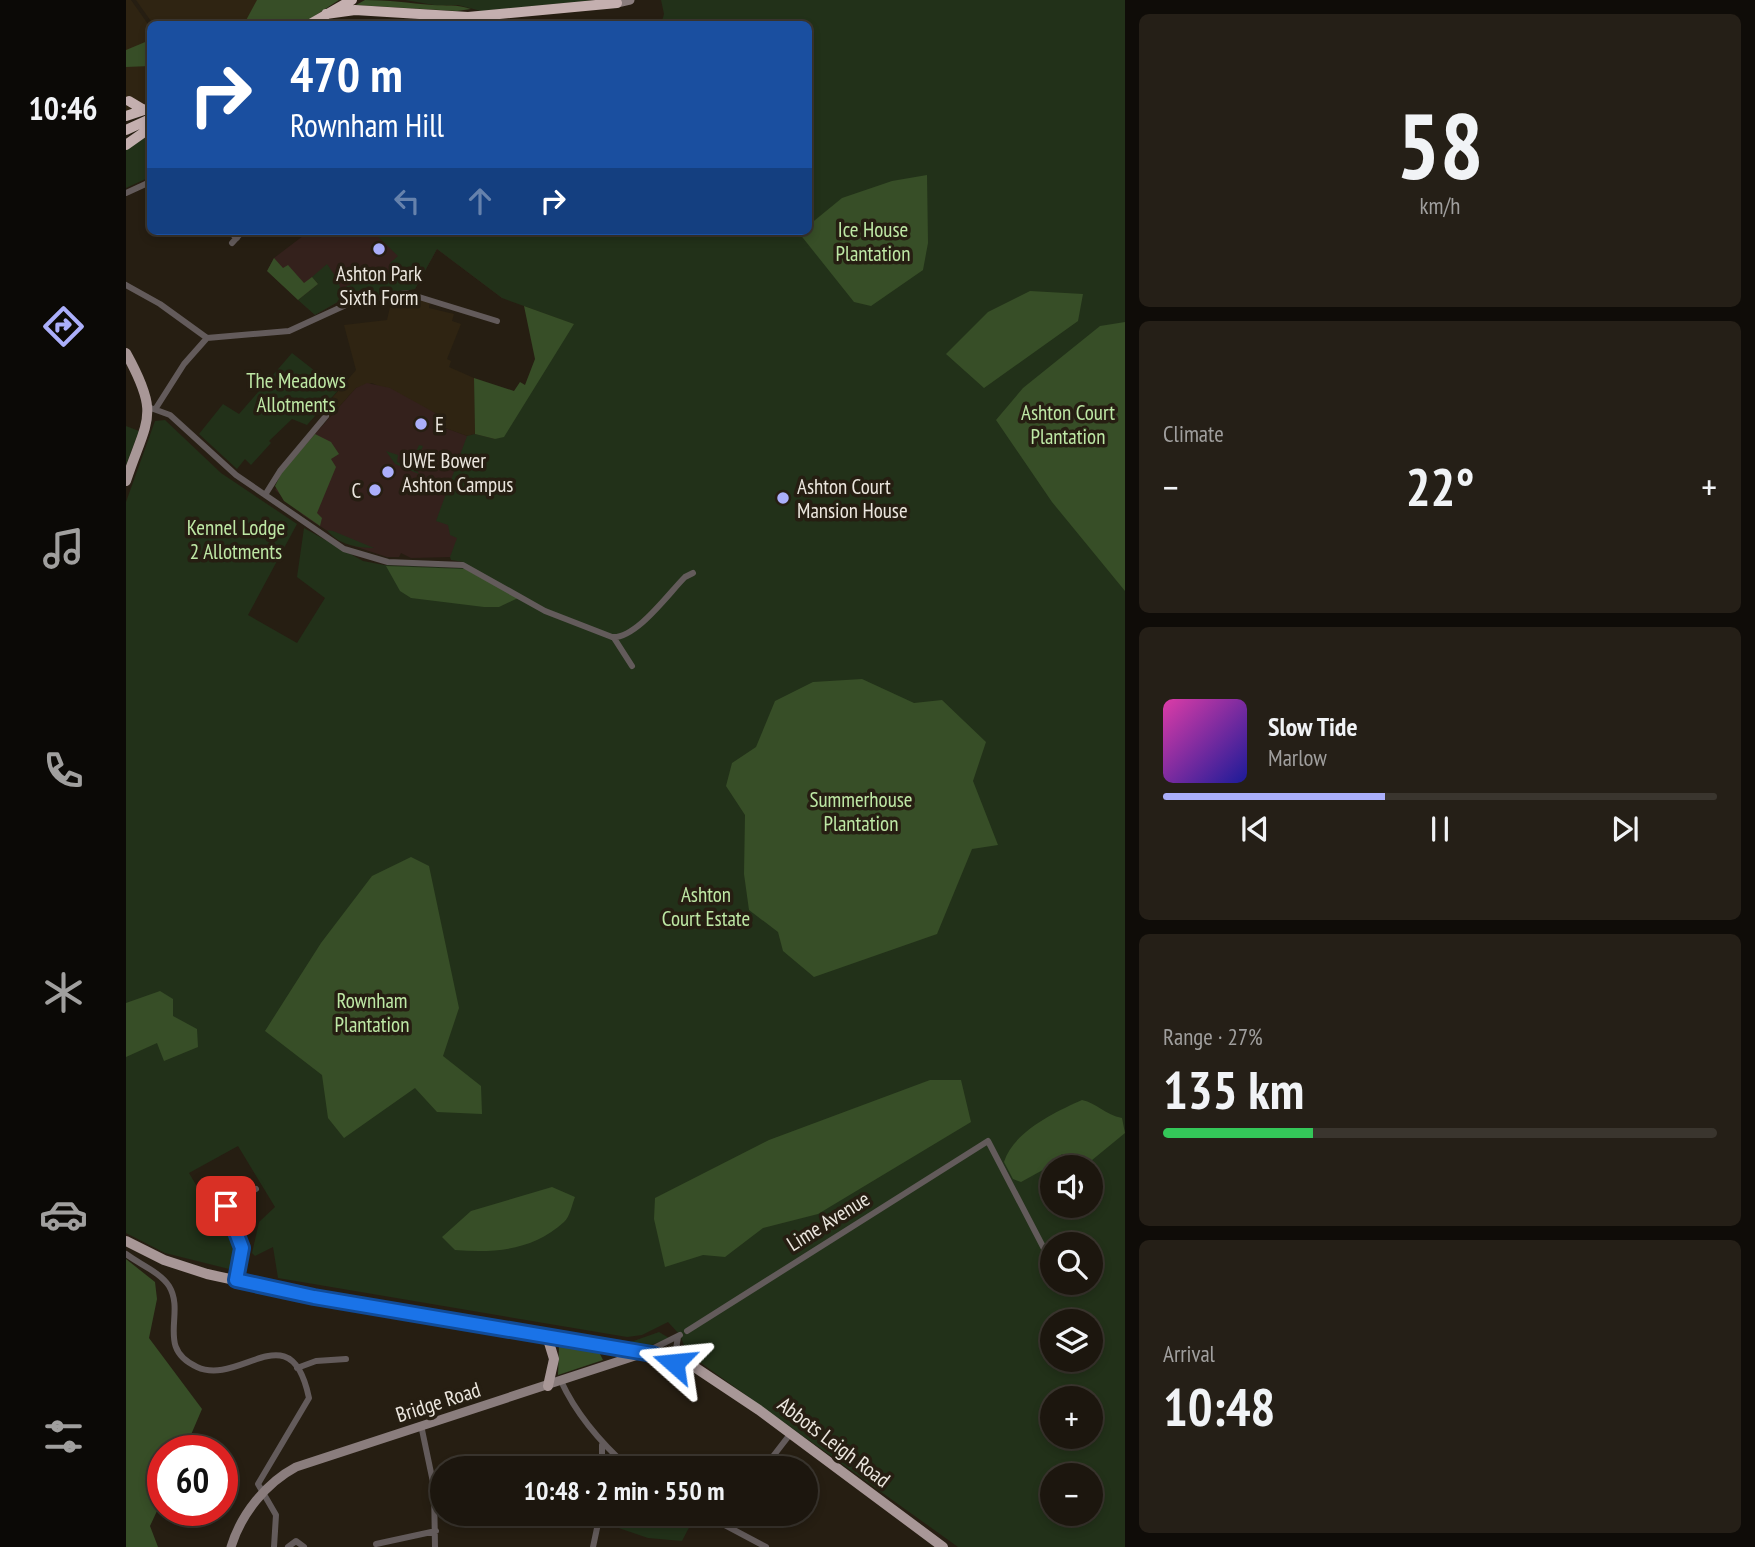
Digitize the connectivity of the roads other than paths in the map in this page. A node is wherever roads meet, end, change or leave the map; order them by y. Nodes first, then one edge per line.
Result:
1 (350, 0) edge
2 (630, 0) edge
3 (617, 3) joint
4 (331, 12) junction
5 (315, 21) edge
6 (129, 101) dead end
7 (147, 112) edge
8 (147, 113) edge
9 (147, 114) edge
10 (126, 116) edge
11 (126, 127) edge
12 (147, 130) edge
13 (126, 145) edge
14 (147, 183) edge
15 (126, 193) edge
16 (233, 235) edge
17 (237, 238) dead end
18 (126, 285) edge
19 (497, 321) dead end
20 (208, 338) junction
21 (126, 353) edge
22 (152, 407) junction
23 (326, 416) dead end
24 (126, 481) edge
25 (265, 495) junction
26 (693, 573) dead end
27 (612, 637) junction
28 (632, 666) dead end
29 (256, 1189) dead end
30 (226, 1206) junction
31 (218, 1212) dead end
32 (126, 1241) edge
33 (1040, 1241) edge
34 (126, 1254) edge
35 (236, 1280) junction
36 (682, 1335) junction
37 (547, 1336) junction
38 (648, 1354) junction
39 (681, 1358) junction
40 (346, 1359) dead end
41 (297, 1368) junction
42 (700, 1371) junction
43 (561, 1381) junction
44 (548, 1386) junction
45 (421, 1425) junction
46 (791, 1433) junction
47 (602, 1445) junction
48 (602, 1456) edge
49 (615, 1456) edge
50 (773, 1456) edge
51 (262, 1494) junction
52 (597, 1526) edge
53 (733, 1526) edge
54 (436, 1531) junction
55 (376, 1544) dead end
56 (232, 1547) edge
57 (274, 1547) edge
58 (288, 1547) edge
59 (304, 1547) edge
60 (436, 1547) edge
61 (593, 1547) edge
62 (766, 1547) edge
63 (943, 1547) edge

1 - 4 highway
2 - 3 main road
3 - 4 highway
4 - 5 highway
6 - 7 highway
8 - 10 highway
9 - 11 highway
12 - 13 highway
14 - 15 street
16 - 17 street
18 - 20 street
19 - 20 street
20 - 22 street
21 - 22 main road
22 - 24 main road
22 - 25 street
23 - 25 street
25 - 27 street
26 - 27 street
27 - 28 street
29 - 30 street
30 - 31 street
30 - 35 street
32 - 35 main road
33 - 36 street, Lime Avenue
34 - 41 street
35 - 37 main road
36 - 38 street, Lime Avenue
36 - 39 street
37 - 38 main road
37 - 44 main road
38 - 39 main road, Abbots Leigh Road
38 - 42 main road, Abbots Leigh Road
38 - 43 main road, Bridge Road
39 - 42 main road, Abbots Leigh Road
40 - 41 street
41 - 51 street
42 - 46 main road, Abbots Leigh Road
43 - 44 main road, Bridge Road
43 - 47 street
44 - 45 main road, Bridge Road
45 - 51 main road, Bridge Road
45 - 54 street
46 - 50 street
46 - 63 main road, Abbots Leigh Road
47 - 48 street
47 - 49 street
51 - 56 main road, Bridge Road
51 - 57 street
52 - 61 street
53 - 62 street
54 - 55 street
54 - 60 street
58 - 59 street

